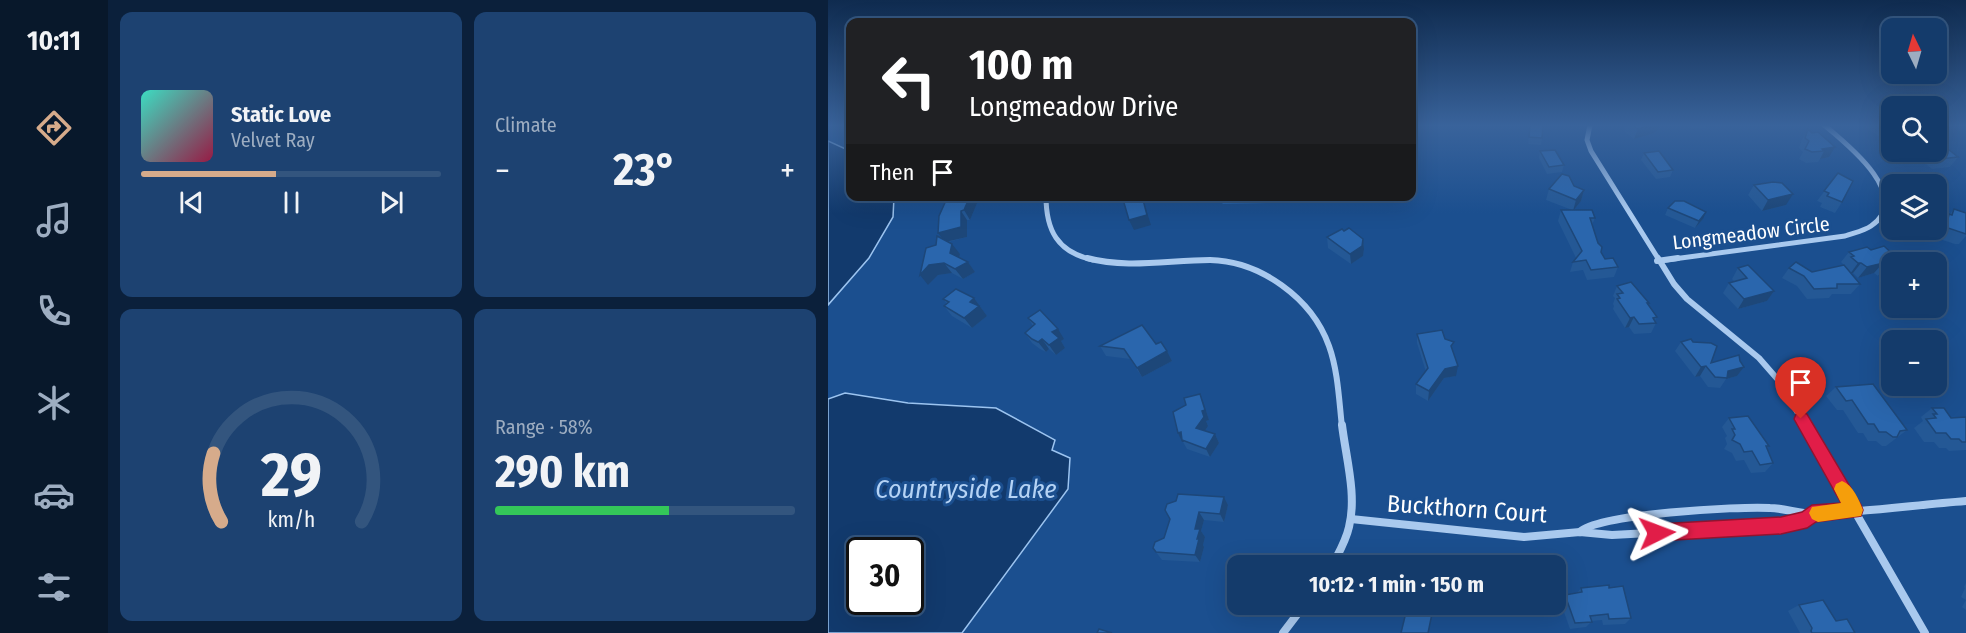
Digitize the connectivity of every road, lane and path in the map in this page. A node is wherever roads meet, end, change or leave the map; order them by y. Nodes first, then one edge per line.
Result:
1 (1593, 155) edge
2 (1855, 155) edge
3 (1046, 201) edge
4 (1657, 261) junction
5 (1966, 501) edge
6 (1855, 510) junction
7 (1812, 514) junction
8 (1351, 519) junction
9 (1580, 532) junction
10 (1338, 555) edge
11 (1297, 615) edge
12 (1283, 633) edge
13 (1925, 633) edge

1 - 4 street, Longmeadow Circle
2 - 4 street, Longmeadow Circle
3 - 8 street
4 - 6 street
5 - 6 street, Buckthorn Court
6 - 7 street, Buckthorn Court
6 - 13 street
7 - 9 street, Buckthorn Court
7 - 9 street, Buckthorn Court
8 - 9 street, Buckthorn Court
8 - 10 street
11 - 12 street

